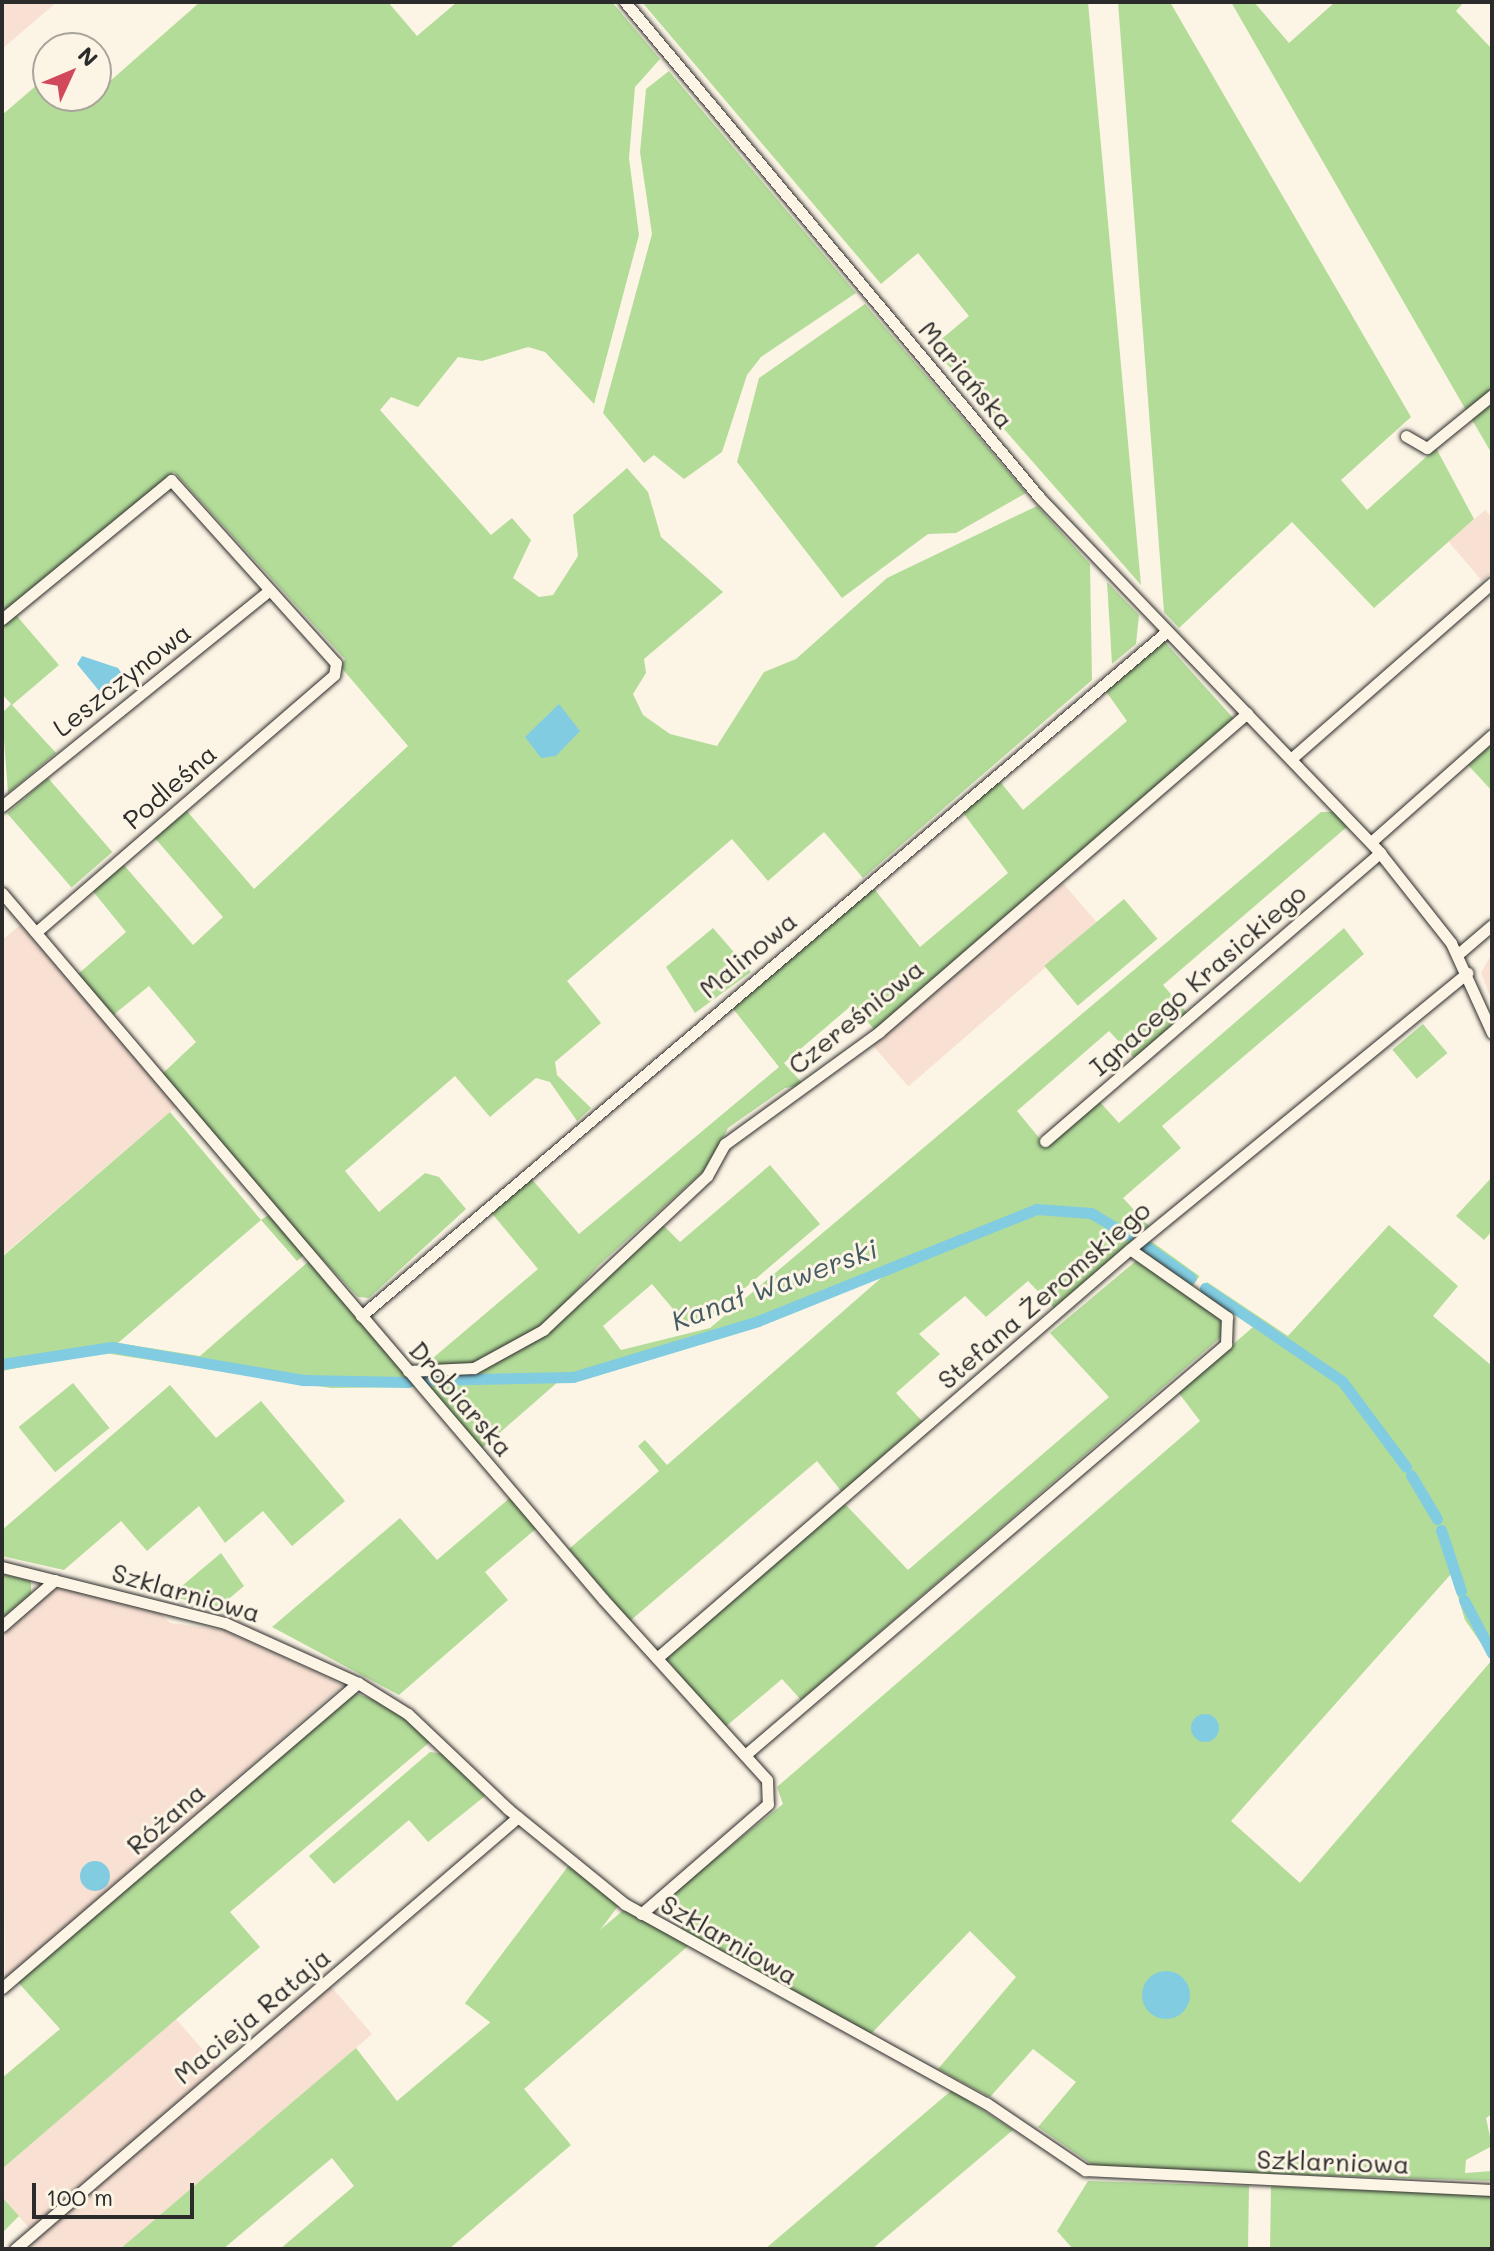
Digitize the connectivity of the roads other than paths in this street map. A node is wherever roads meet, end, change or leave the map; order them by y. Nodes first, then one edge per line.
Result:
1 (625, 2) edge
2 (1492, 395) edge
3 (1406, 436) dead end
4 (1492, 583) edge
5 (270, 590) junction
6 (2, 619) edge
7 (1166, 632) junction
8 (1247, 713) junction
9 (1492, 735) edge
10 (1292, 758) junction
11 (2, 806) edge
12 (1371, 842) junction
13 (1380, 853) junction
14 (2, 893) edge
15 (1492, 925) edge
16 (36, 932) junction
17 (1457, 955) junction
18 (1467, 973) junction
19 (1492, 1033) edge
20 (1045, 1141) dead end
21 (1130, 1249) junction
22 (361, 1316) junction
23 (408, 1371) junction
24 (2, 1567) edge
25 (55, 1580) junction
26 (2, 1626) edge
27 (657, 1658) junction
28 (358, 1683) junction
29 (745, 1755) junction
30 (518, 1817) junction
31 (641, 1914) junction
32 (2, 1988) edge
33 (1492, 2190) edge
34 (15, 2249) edge

1 - 7 street, Mariańska
2 - 3 street
4 - 10 street
5 - 6 street
5 - 11 street, Leszczynowa
5 - 16 street, Podleśna
7 - 8 street, Mariańska
7 - 22 street, Malinowa
8 - 10 street, Mariańska
8 - 23 street, Czereśniowa
9 - 12 street
10 - 12 street, Mariańska
12 - 13 street, Mariańska
13 - 17 street, Mariańska
13 - 20 street, Ignacego Krasickiego
14 - 16 street, Drobiarska
15 - 17 street
16 - 22 street, Drobiarska
17 - 18 street, Mariańska
18 - 19 street, Mariańska
18 - 21 street, Stefana Żeromskiego
21 - 27 street, Stefana Żeromskiego
21 - 29 street
22 - 23 street, Drobiarska
23 - 27 street, Drobiarska
24 - 25 street, Szklarniowa
25 - 26 street
25 - 28 street, Szklarniowa
27 - 29 street, Drobiarska
28 - 30 street, Szklarniowa
28 - 32 street, Różana
29 - 31 street, Drobiarska
30 - 31 street, Szklarniowa
30 - 34 street, Macieja Rataja
31 - 33 street, Szklarniowa

